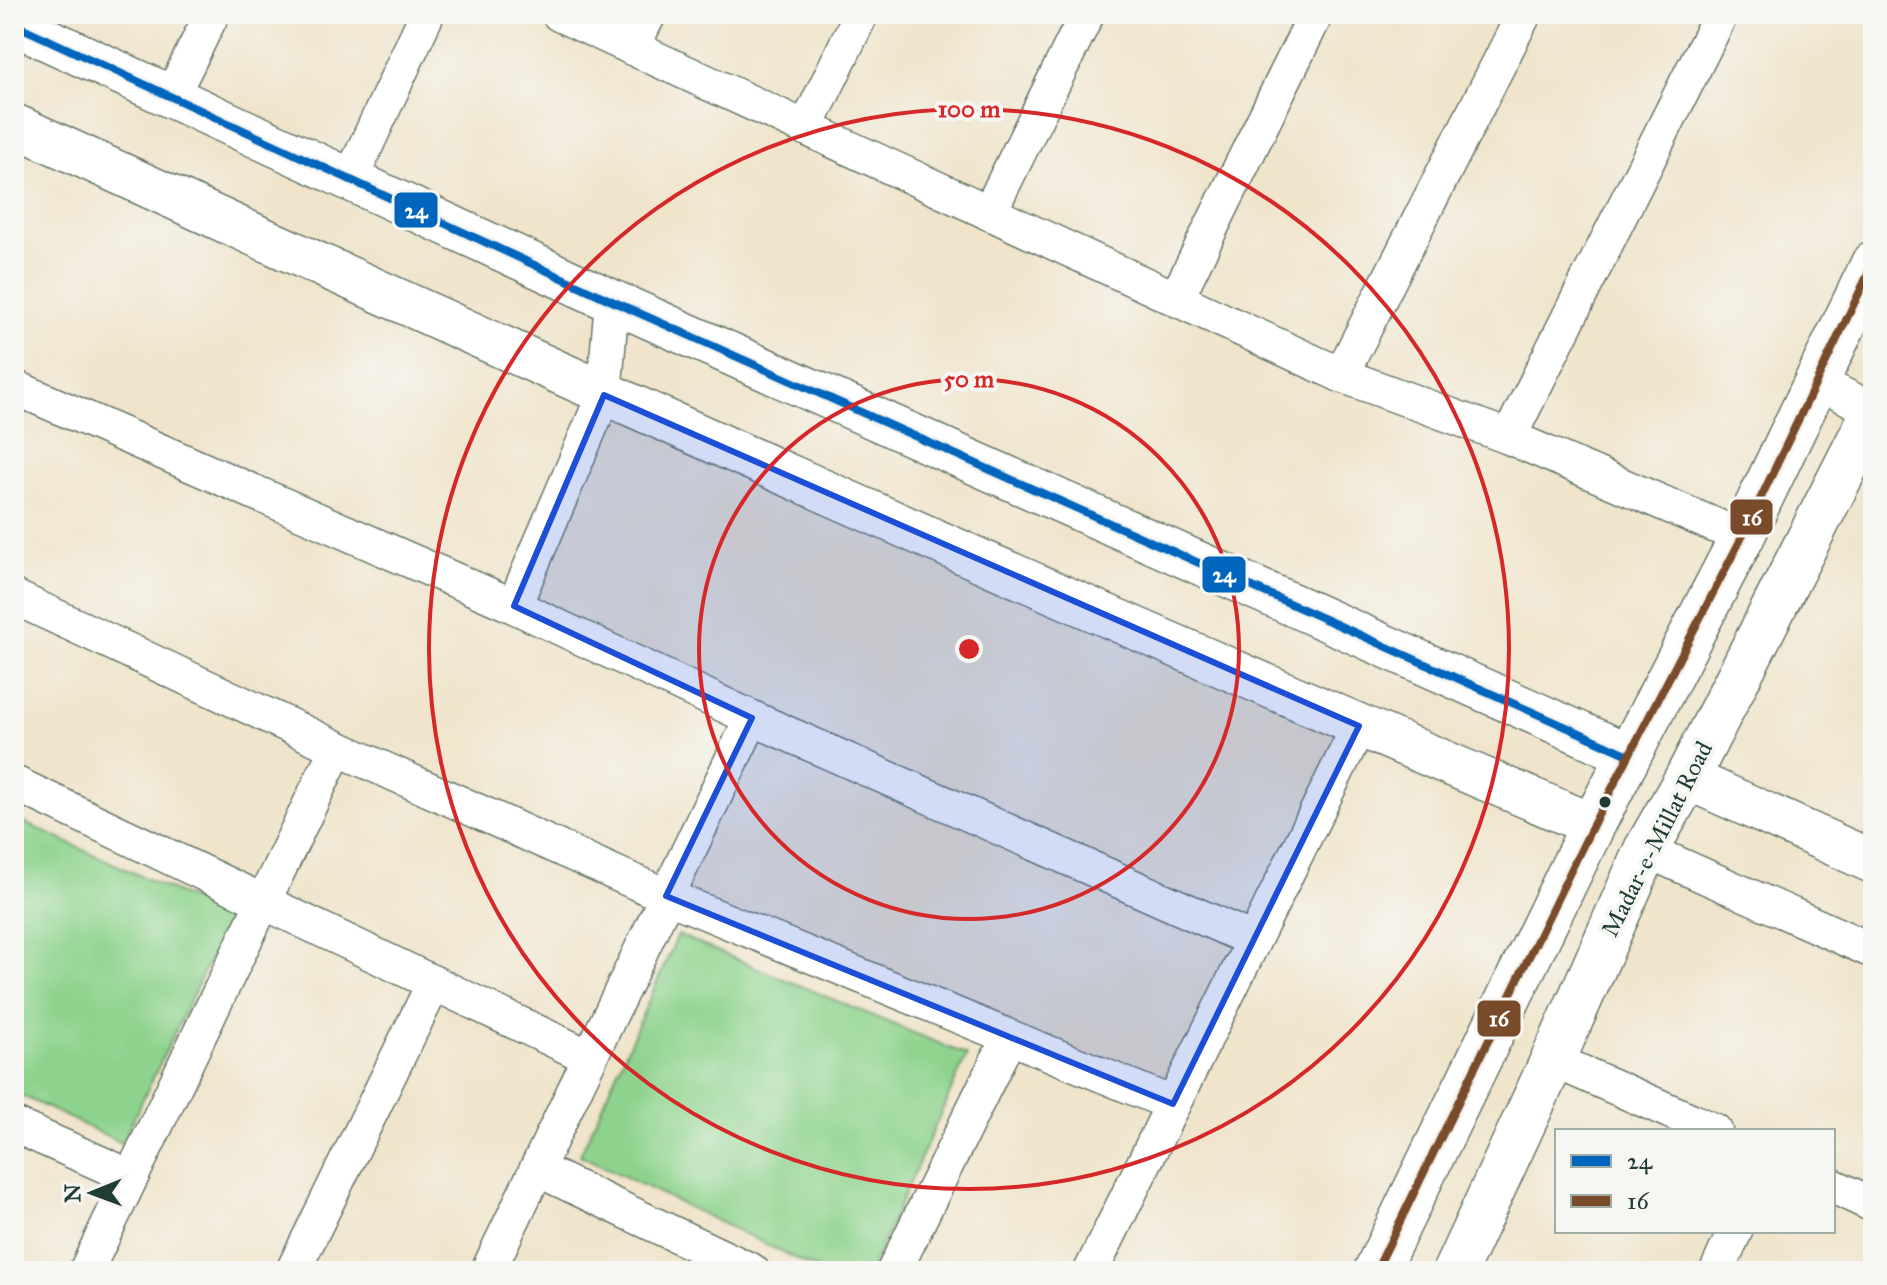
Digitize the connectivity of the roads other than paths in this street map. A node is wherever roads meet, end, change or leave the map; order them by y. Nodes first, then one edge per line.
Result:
1 (212, 14) edge
2 (427, 14) edge
3 (559, 14) edge
4 (649, 14) edge
5 (861, 14) edge
6 (1087, 14) edge
7 (1316, 14) edge
8 (1524, 14) edge
9 (1721, 14) edge
10 (14, 24) edge
11 (632, 48) junction
12 (171, 97) junction
13 (14, 125) edge
14 (806, 128) junction
15 (350, 180) junction
16 (989, 213) junction
17 (1873, 264) edge
18 (1176, 299) junction
19 (612, 301) junction
20 (1341, 375) junction
21 (1817, 382) junction
22 (14, 387) edge
23 (604, 395) junction
24 (1873, 412) edge
25 (1509, 437) junction
26 (1742, 537) junction
27 (14, 597) edge
28 (514, 606) junction
29 (752, 718) junction
30 (1359, 726) junction
31 (337, 748) junction
32 (1629, 755) junction
33 (1687, 778) junction
34 (14, 783) edge
35 (1593, 825) junction
36 (1646, 850) junction
37 (1873, 862) edge
38 (666, 896) junction
39 (263, 900) junction
40 (1253, 940) junction
41 (1873, 951) edge
42 (434, 983) junction
43 (1009, 1037) junction
44 (589, 1057) junction
45 (1553, 1060) junction
46 (1173, 1104) junction
47 (14, 1125) edge
48 (1710, 1129) edge
49 (537, 1169) junction
50 (131, 1177) junction
51 (1835, 1187) edge
52 (1873, 1205) edge
53 (1734, 1233) edge
54 (699, 1260) edge
55 (86, 1271) edge
56 (293, 1271) edge
57 (488, 1271) edge
58 (752, 1271) edge
59 (894, 1271) edge
60 (1091, 1271) edge
61 (1376, 1271) edge
62 (1455, 1271) edge
63 (1717, 1271) edge

1 - 12 street
2 - 15 street
3 - 11 street
4 - 11 street
5 - 14 street
6 - 16 street
7 - 18 street
8 - 20 street
9 - 25 street
10 - 12 street
11 - 14 street
12 - 15 street
13 - 23 street
14 - 16 street
15 - 19 street
16 - 18 street
17 - 21 main road
18 - 20 street
19 - 23 street
19 - 32 street
20 - 25 street
21 - 24 street
21 - 26 main road
22 - 28 street
23 - 28 street
23 - 30 street
24 - 33 main road, Madar-e-Millat Road
25 - 26 street
26 - 32 main road
27 - 31 street
28 - 29 street
29 - 38 street
29 - 40 street
30 - 35 street
30 - 40 street
31 - 38 street
31 - 39 street
32 - 35 main road
33 - 36 main road, Madar-e-Millat Road
33 - 37 street
34 - 39 street
35 - 61 main road
36 - 41 street
36 - 45 main road, Madar-e-Millat Road
38 - 43 street
38 - 44 street
39 - 42 street
39 - 50 street
40 - 46 street
42 - 44 street
42 - 56 street
43 - 46 street
43 - 59 street
44 - 49 street
45 - 48 street
45 - 62 main road, Madar-e-Millat Road
46 - 60 street
47 - 50 street
49 - 54 street
49 - 57 street
50 - 55 street
51 - 52 street
53 - 63 street
54 - 58 street

